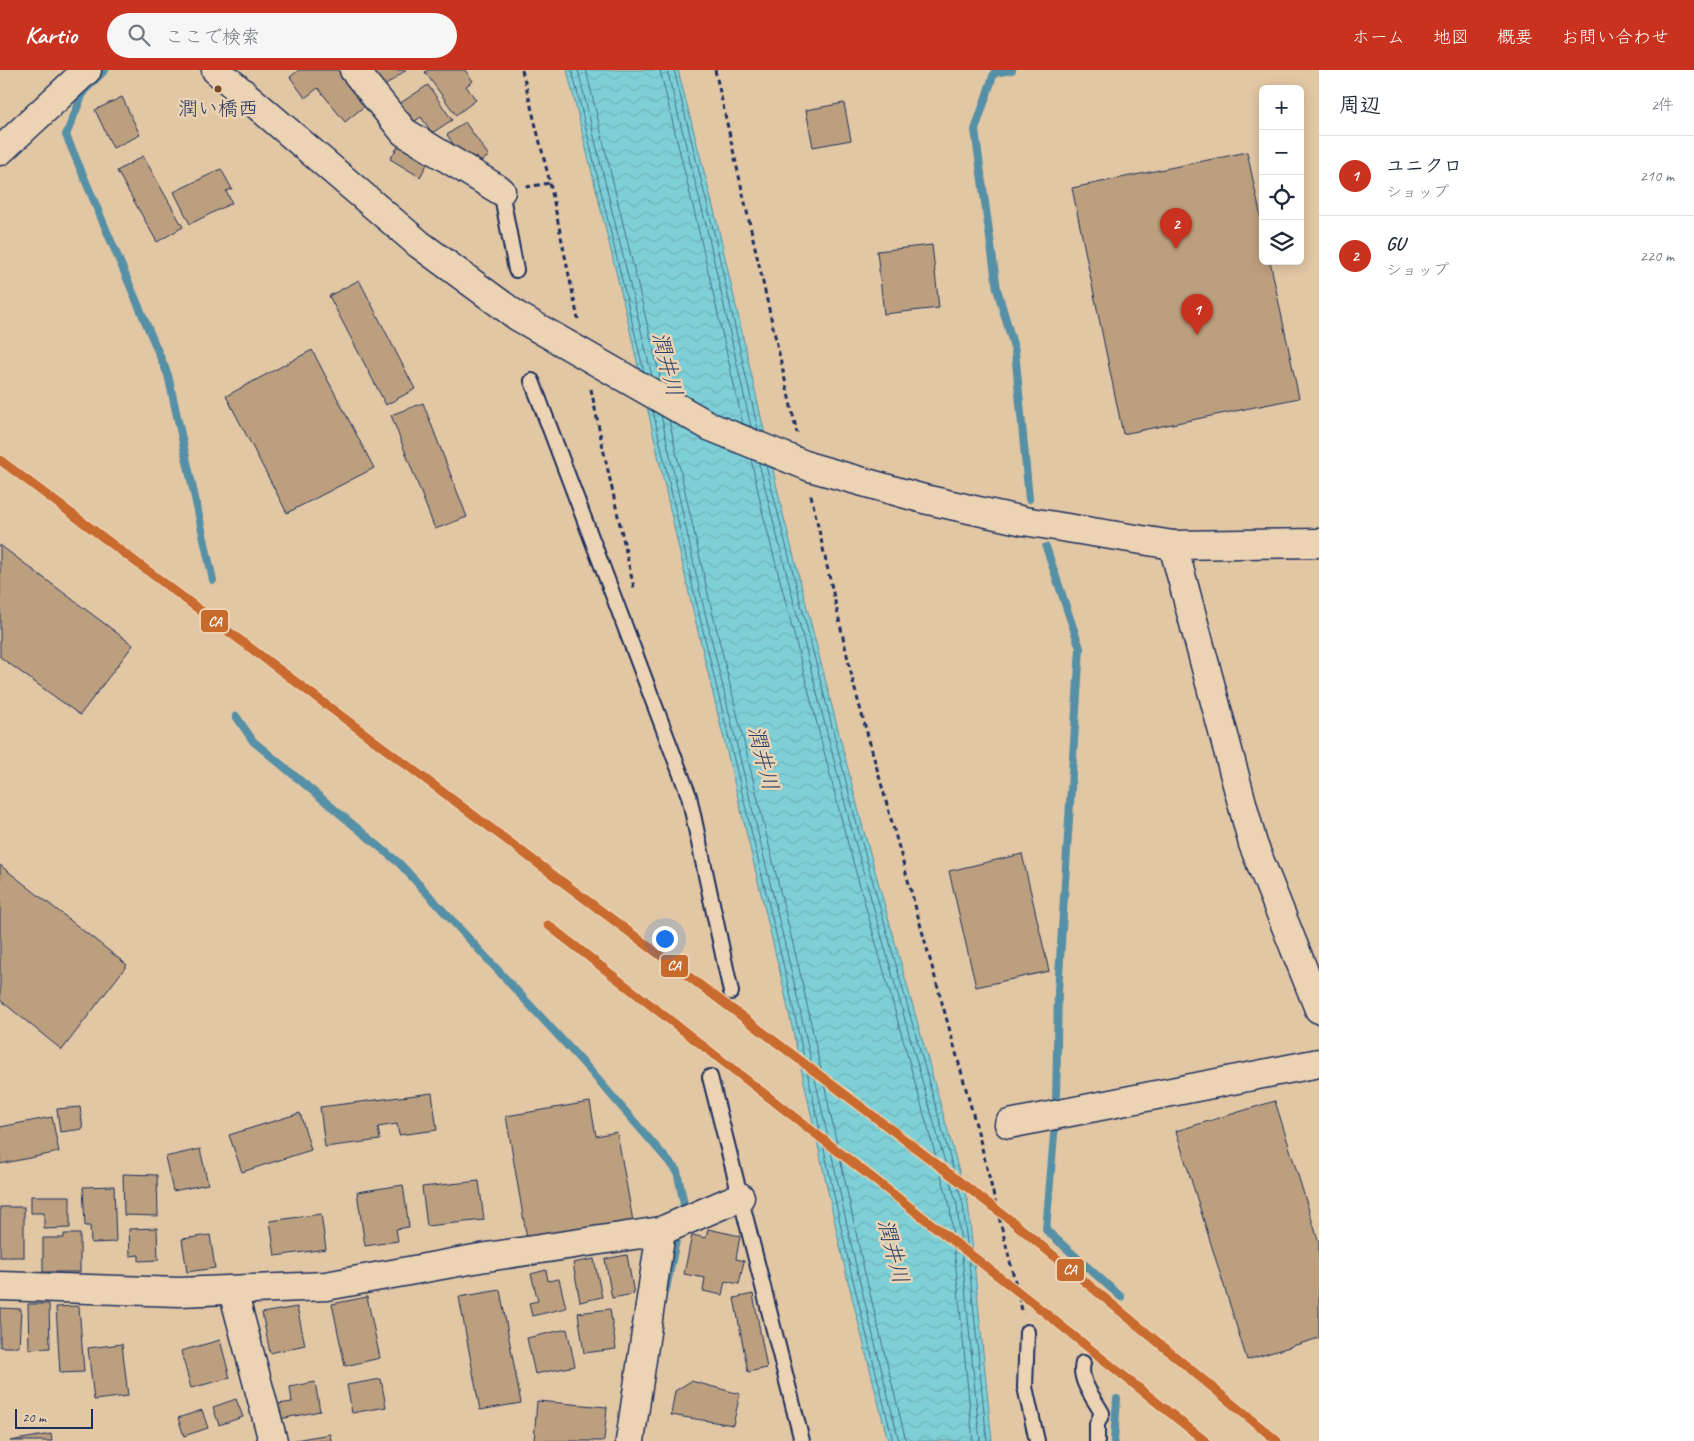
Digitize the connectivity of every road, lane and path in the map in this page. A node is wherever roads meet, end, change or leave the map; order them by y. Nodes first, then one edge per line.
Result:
1 (87, 70) edge
2 (216, 70) edge
3 (354, 70) edge
4 (522, 70) edge
5 (715, 70) edge
6 (0, 151) edge
7 (501, 191) joint
8 (516, 270) dead end
9 (579, 323) dead end
10 (590, 381) dead end
11 (532, 382) dead end
12 (797, 436) dead end
13 (810, 494) dead end
14 (1319, 543) edge
15 (1173, 545) junction
16 (635, 594) dead end
17 (731, 992) dead end
18 (1319, 1009) edge
19 (1319, 1063) edge
20 (710, 1077) dead end
21 (1009, 1124) dead end
22 (740, 1197) junction
23 (671, 1227) junction
24 (0, 1286) edge
25 (233, 1291) junction
26 (1027, 1332) joint
27 (1083, 1363) dead end
28 (273, 1441) edge
29 (630, 1441) edge
30 (802, 1441) edge
31 (1037, 1441) edge
32 (1097, 1441) edge

1 - 6 street
2 - 15 street, bridge
3 - 7 street
4 - 9 path
5 - 12 path
7 - 8 lane
10 - 16 path
11 - 17 lane
13 - 26 path
14 - 15 street
15 - 18 street
19 - 21 street
20 - 22 lane
22 - 23 street
22 - 30 lane
23 - 25 street
23 - 29 street
24 - 25 street
25 - 28 street
26 - 31 lane
27 - 32 lane

